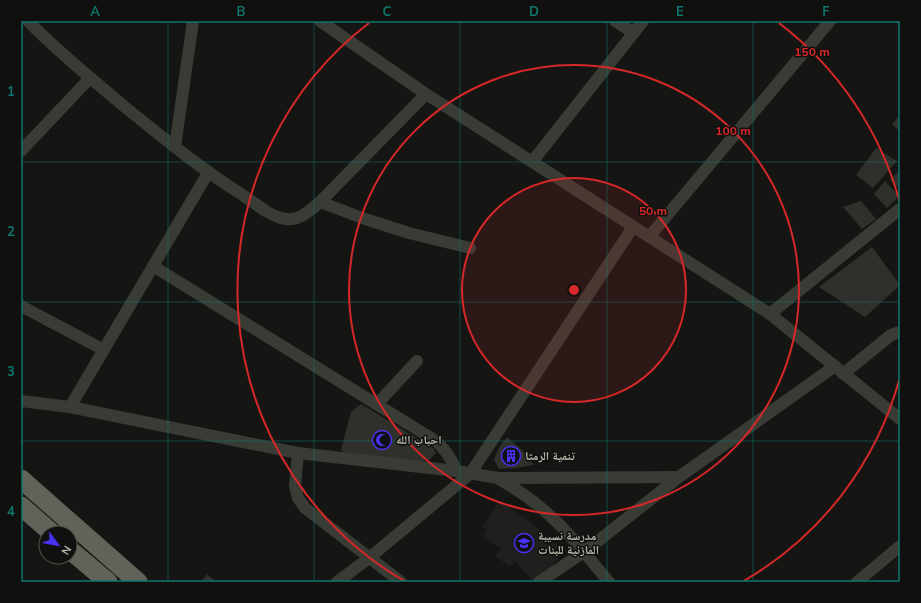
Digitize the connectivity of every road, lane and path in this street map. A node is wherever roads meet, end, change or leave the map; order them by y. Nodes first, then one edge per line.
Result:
1 (28, 21) edge
2 (193, 21) edge
3 (320, 21) edge
4 (615, 21) edge
5 (643, 21) edge
6 (830, 21) edge
7 (634, 33) junction
8 (90, 78) junction
9 (426, 94) junction
10 (175, 147) junction
11 (21, 151) edge
12 (532, 162) junction
13 (208, 173) junction
14 (320, 202) junction
15 (900, 209) edge
16 (633, 227) junction
17 (649, 237) junction
18 (470, 248) dead end
19 (153, 266) junction
20 (21, 306) edge
21 (770, 314) junction
22 (900, 332) edge
23 (104, 350) junction
24 (417, 361) dead end
25 (839, 370) junction
26 (21, 401) edge
27 (377, 404) junction
28 (70, 407) junction
29 (900, 419) edge
30 (298, 453) junction
31 (456, 471) junction
32 (470, 474) junction
33 (498, 478) junction
34 (679, 478) junction
35 (21, 479) edge
36 (21, 506) edge
37 (43, 525) edge
38 (67, 525) edge
39 (78, 535) edge
40 (900, 546) edge
41 (584, 552) junction
42 (78, 557) edge
43 (369, 558) junction
44 (108, 582) edge
45 (138, 582) edge
46 (337, 582) edge
47 (401, 582) edge
48 (540, 582) edge
49 (609, 582) edge
50 (857, 582) edge

1 - 8 street
2 - 10 street
3 - 9 street
4 - 7 street
5 - 7 street
6 - 17 street
7 - 12 street
8 - 10 street
8 - 11 street
9 - 12 street
9 - 14 street
10 - 13 street
12 - 16 street
13 - 14 street
13 - 19 street
14 - 18 street
15 - 21 street
16 - 17 street
16 - 32 street
17 - 21 street
19 - 23 street
19 - 27 street
20 - 23 street
21 - 25 street
22 - 25 street
23 - 28 street
24 - 27 street
25 - 29 street
25 - 34 street
26 - 28 street
27 - 31 street
28 - 30 street
30 - 31 street
30 - 43 street
31 - 32 street
32 - 33 street
32 - 43 street
33 - 34 street
33 - 41 street
34 - 41 street
35 - 38 highway
36 - 37 highway
39 - 45 highway
40 - 50 street
41 - 48 street
41 - 49 street
42 - 44 highway
43 - 46 street
43 - 47 street

